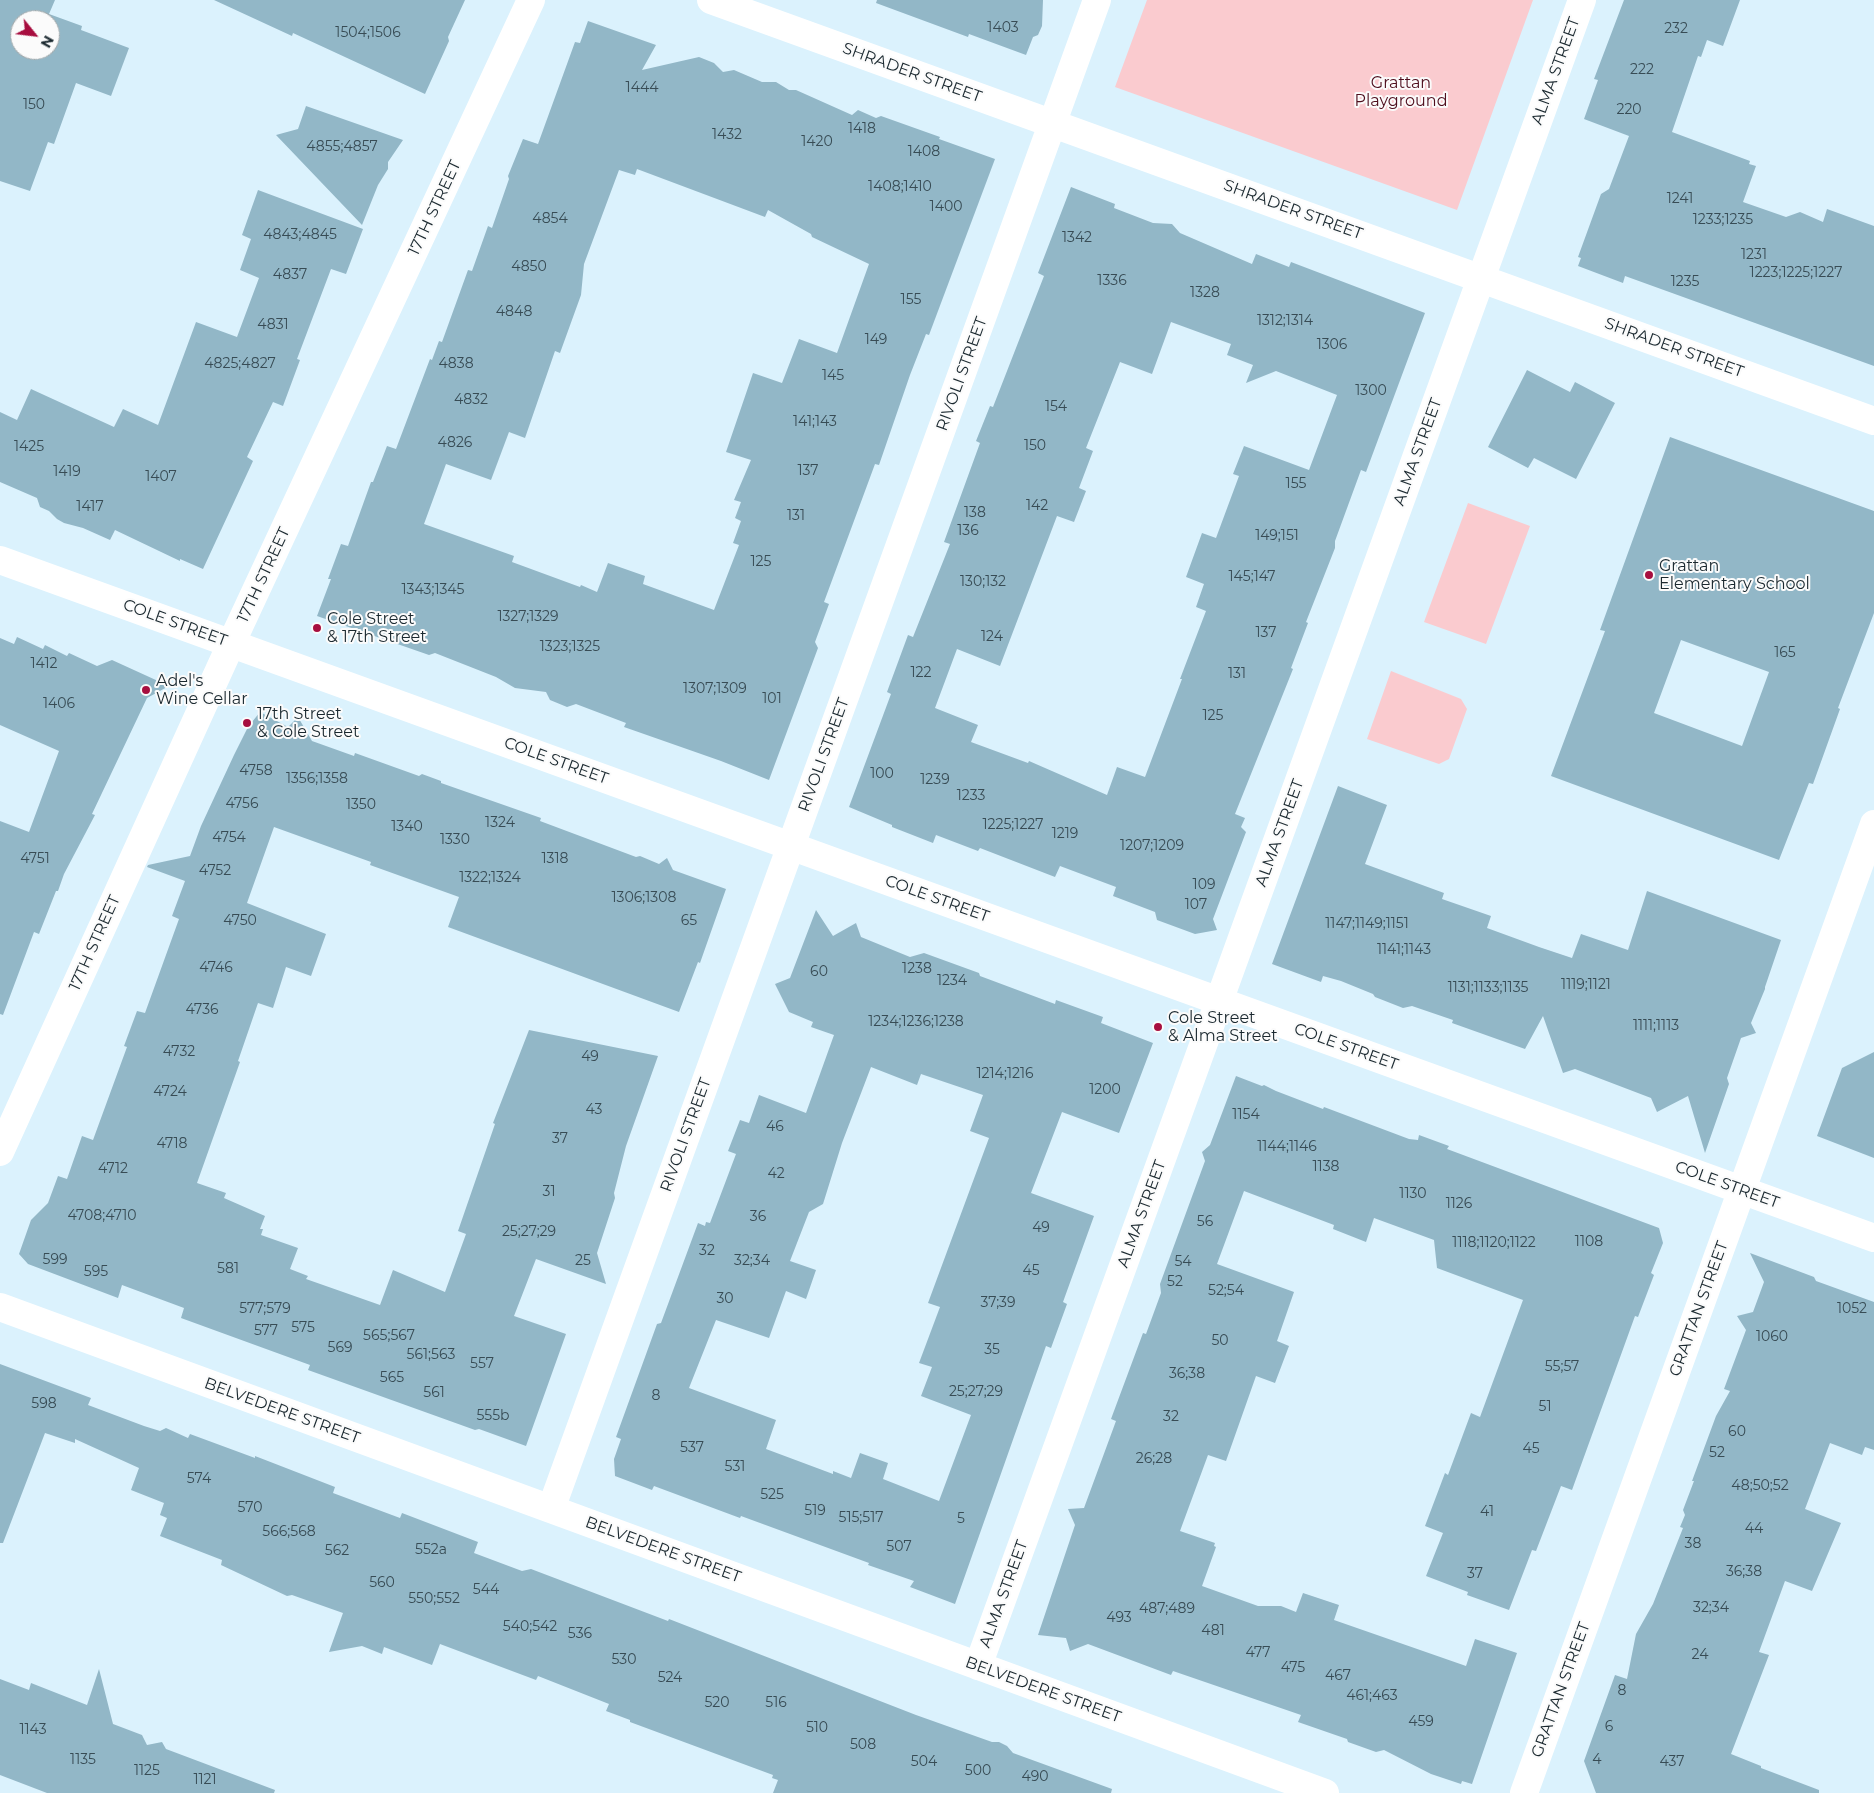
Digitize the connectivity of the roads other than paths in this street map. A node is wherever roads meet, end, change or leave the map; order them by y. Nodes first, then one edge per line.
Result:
1 (532, 0) edge
2 (711, 0) edge
3 (1097, 0) edge
4 (1582, 0) edge
5 (1053, 124) junction
6 (1481, 278) junction
7 (1874, 421) edge
8 (0, 560) edge
9 (231, 644) junction
10 (1874, 824) edge
11 (791, 846) junction
12 (1218, 1001) junction
13 (0, 1152) edge
14 (1742, 1190) junction
15 (1874, 1238) edge
16 (0, 1308) edge
17 (551, 1509) junction
18 (978, 1666) junction
19 (1325, 1793) edge
20 (1524, 1793) edge

1 - 9 street, 17TH STREET
2 - 5 street, SHRADER STREET
3 - 5 street, RIVOLI STREET
4 - 6 street, ALMA STREET
5 - 6 street, SHRADER STREET
5 - 11 street, RIVOLI STREET
6 - 7 street, SHRADER STREET
6 - 12 street, ALMA STREET
8 - 9 street, COLE STREET
9 - 11 street, COLE STREET
9 - 13 street, 17TH STREET
10 - 14 street, GRATTAN STREET
11 - 12 street, COLE STREET
11 - 17 street, RIVOLI STREET
12 - 14 street, COLE STREET
12 - 18 street, ALMA STREET
14 - 15 street, COLE STREET
14 - 20 street, GRATTAN STREET
16 - 17 street, BELVEDERE STREET
17 - 18 street, BELVEDERE STREET
18 - 19 street, BELVEDERE STREET

